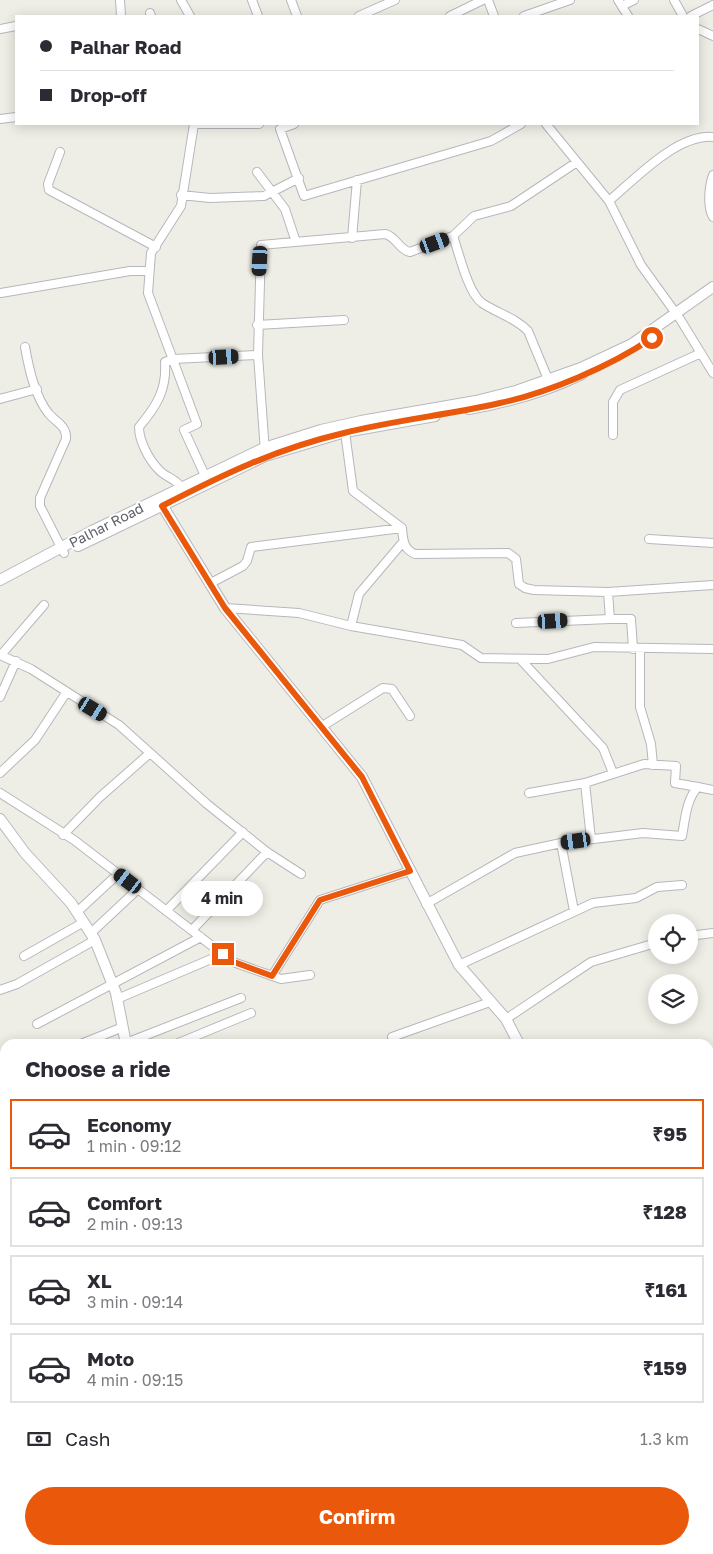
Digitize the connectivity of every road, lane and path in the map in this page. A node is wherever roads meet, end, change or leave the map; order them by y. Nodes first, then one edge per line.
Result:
1 (120, 0) edge
2 (181, 0) edge
3 (252, 0) edge
4 (291, 0) edge
5 (395, 0) edge
6 (483, 0) edge
7 (488, 0) edge
8 (570, 0) edge
9 (634, 0) edge
10 (674, 0) edge
11 (377, 3) edge
12 (620, 3) edge
13 (713, 5) edge
14 (121, 15) edge
15 (189, 15) edge
16 (258, 15) edge
17 (297, 15) edge
18 (360, 15) edge
19 (452, 15) edge
20 (494, 15) edge
21 (527, 15) edge
22 (627, 15) edge
23 (682, 15) edge
24 (693, 15) edge
25 (15, 26) edge
26 (0, 29) edge
27 (699, 29) edge
28 (713, 36) edge
29 (15, 117) edge
30 (0, 119) edge
31 (194, 125) edge
32 (291, 125) edge
33 (519, 125) edge
34 (547, 125) edge
35 (713, 137) edge
36 (60, 152) dead end
37 (577, 162) junction
38 (257, 172) dead end
39 (713, 175) edge
40 (299, 178) junction
41 (357, 180) junction
42 (272, 193) junction
43 (181, 195) junction
44 (609, 201) junction
45 (713, 217) edge
46 (453, 236) junction
47 (352, 238) junction
48 (296, 242) junction
49 (156, 247) junction
50 (148, 271) junction
51 (713, 287) edge
52 (1, 293) dead end
53 (713, 296) edge
54 (678, 317) junction
55 (344, 320) dead end
56 (257, 325) junction
57 (25, 347) dead end
58 (701, 353) junction
59 (258, 355) junction
60 (173, 359) junction
61 (713, 373) edge
62 (550, 384) junction
63 (37, 389) junction
64 (0, 399) edge
65 (345, 432) junction
66 (613, 434) dead end
67 (265, 452) junction
68 (206, 478) junction
69 (181, 487) junction
70 (162, 506) junction
71 (402, 528) junction
72 (649, 539) dead end
73 (403, 542) junction
74 (713, 543) edge
75 (63, 550) junction
76 (0, 580) edge
77 (209, 584) junction
78 (713, 585) edge
79 (0, 588) edge
80 (608, 592) junction
81 (44, 605) dead end
82 (225, 608) junction
83 (610, 618) junction
84 (516, 622) dead end
85 (351, 626) junction
86 (637, 649) junction
87 (713, 649) edge
88 (1, 655) edge
89 (521, 660) junction
90 (16, 661) junction
91 (66, 693) junction
92 (0, 697) edge
93 (410, 716) dead end
94 (321, 727) junction
95 (150, 753) junction
96 (653, 765) junction
97 (0, 773) edge
98 (612, 773) junction
99 (585, 783) junction
100 (698, 788) junction
101 (713, 790) edge
102 (0, 793) edge
103 (529, 793) dead end
104 (0, 818) edge
105 (243, 832) junction
106 (63, 835) junction
107 (591, 839) junction
108 (561, 843) junction
109 (267, 852) junction
110 (410, 871) junction
111 (118, 874) junction
112 (301, 874) dead end
113 (682, 885) dead end
114 (138, 889) junction
115 (426, 904) junction
116 (166, 910) junction
117 (574, 910) junction
118 (77, 912) junction
119 (84, 922) junction
120 (192, 930) junction
121 (713, 933) edge
122 (698, 935) edge
123 (93, 936) junction
124 (201, 937) junction
125 (648, 944) edge
126 (223, 954) junction
127 (24, 956) dead end
128 (459, 965) junction
129 (310, 975) dead end
130 (272, 976) junction
131 (112, 983) junction
132 (0, 990) edge
133 (241, 998) dead end
134 (117, 999) junction
135 (490, 1002) junction
136 (251, 1013) dead end
137 (506, 1019) junction
138 (37, 1024) dead end
139 (123, 1027) junction
140 (392, 1037) dead end
141 (93, 1039) edge
142 (125, 1039) edge
143 (136, 1039) edge
144 (188, 1039) edge
145 (516, 1039) edge

1 - 14 street
2 - 15 street
3 - 16 street
4 - 17 street
5 - 11 street
6 - 19 street
7 - 20 street
8 - 21 street
9 - 12 street
10 - 23 street
11 - 18 street
12 - 22 street
13 - 24 street
25 - 26 street
27 - 28 street
29 - 30 street
31 - 43 street
32 - 40 street
33 - 41 street
34 - 37 street
35 - 44 street
36 - 49 street
37 - 44 street
37 - 46 street
38 - 42 street
39 - 45 street
40 - 41 street
40 - 42 street
41 - 47 street
42 - 43 street
42 - 48 street
43 - 49 street
44 - 54 street
46 - 47 street
46 - 62 street
47 - 48 street
48 - 56 street
49 - 50 street
50 - 52 street
50 - 60 street
51 - 54 main road, Palhar Road
53 - 54 main road, Palhar Road
54 - 58 street
54 - 62 main road, Palhar Road
55 - 56 street
56 - 59 street
57 - 63 street
58 - 61 street
58 - 66 street
59 - 60 street
59 - 67 street
60 - 68 street
60 - 69 street
62 - 65 main road, Palhar Road
62 - 67 main road, Palhar Road
63 - 64 street
63 - 75 street
65 - 67 main road, Palhar Road
65 - 71 street
67 - 68 main road, Palhar Road
68 - 69 main road, Palhar Road
68 - 70 main road, Palhar Road
69 - 75 main road, Palhar Road
70 - 75 main road, Palhar Road
70 - 77 main road
71 - 73 street
71 - 77 street
72 - 74 street
73 - 80 street
73 - 85 street
75 - 76 main road, Palhar Road
75 - 79 main road, Palhar Road
77 - 82 main road
78 - 80 street
80 - 83 street
81 - 88 street
82 - 85 street
82 - 94 main road
83 - 84 street
83 - 86 street
85 - 89 street
86 - 87 street
86 - 89 street
86 - 96 street
88 - 90 street
89 - 98 street
90 - 91 street
90 - 92 street
91 - 95 street
91 - 97 street
93 - 94 street
94 - 110 main road
95 - 105 street
95 - 106 street
96 - 98 street
96 - 100 street
98 - 99 street
99 - 103 street
99 - 107 street
100 - 101 street
100 - 107 street
102 - 106 street
104 - 118 main road
105 - 109 street
105 - 116 street
106 - 111 street
107 - 108 street
108 - 115 street
108 - 117 street
109 - 112 street
109 - 120 street
110 - 115 main road
110 - 130 street
111 - 114 street
111 - 118 street
113 - 117 street
114 - 116 street
114 - 123 street
115 - 128 main road
116 - 120 street
117 - 128 street
118 - 119 main road
119 - 123 main road
119 - 127 street
120 - 124 street
121 - 122 street
123 - 131 main road
123 - 132 street
124 - 126 street
124 - 131 street
125 - 137 street
126 - 130 street
126 - 134 street
128 - 135 main road
129 - 130 street
131 - 134 main road
131 - 138 street
133 - 143 street
134 - 139 main road
135 - 137 main road
135 - 140 street
136 - 144 street
137 - 145 main road
139 - 141 street
139 - 142 main road

